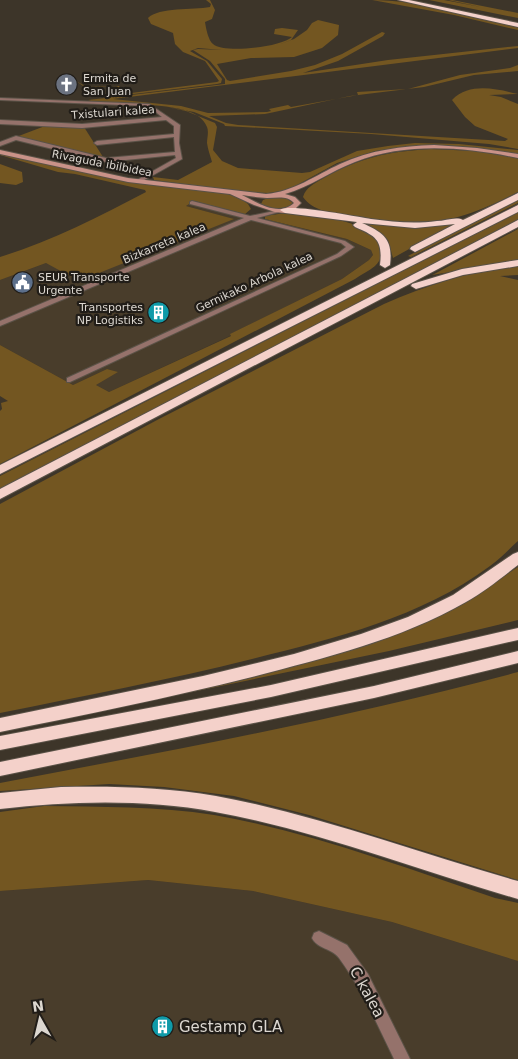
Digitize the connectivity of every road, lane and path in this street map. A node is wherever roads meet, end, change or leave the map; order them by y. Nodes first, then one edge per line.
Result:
1 (401, 0) edge
2 (421, 0) edge
3 (518, 20) edge
4 (518, 24) edge
5 (0, 99) edge
6 (167, 118) junction
7 (0, 122) edge
8 (176, 135) junction
9 (97, 143) dead end
10 (0, 144) edge
11 (0, 152) edge
12 (178, 153) junction
13 (518, 156) edge
14 (139, 181) junction
15 (306, 186) junction
16 (231, 192) junction
17 (274, 195) junction
18 (266, 196) junction
19 (518, 196) edge
20 (297, 202) junction
21 (192, 203) dead end
22 (258, 205) junction
23 (518, 208) edge
24 (281, 210) junction
25 (325, 214) junction
26 (479, 215) junction
27 (251, 217) junction
28 (343, 218) junction
29 (518, 224) edge
30 (518, 263) edge
31 (385, 265) junction
32 (365, 304) junction
33 (0, 324) edge
34 (70, 380) dead end
35 (118, 410) junction
36 (0, 470) edge
37 (0, 495) edge
38 (518, 557) edge
39 (518, 634) edge
40 (518, 657) edge
41 (0, 724) edge
42 (0, 743) edge
43 (0, 769) edge
44 (0, 800) edge
45 (518, 890) edge
46 (319, 938) dead end
47 (402, 1059) edge

1 - 4 highway
2 - 3 highway
5 - 6 street
6 - 7 street, Txistulari kalea
6 - 8 street
8 - 9 street
8 - 12 street
10 - 12 street
11 - 14 street, Rivaguda ibilbidea
12 - 14 street
13 - 15 street
14 - 16 street, Rivaguda ibilbidea
15 - 17 street
15 - 20 street
16 - 18 street, Rivaguda ibilbidea
16 - 22 street
17 - 18 street, Rivaguda ibilbidea
17 - 20 street
18 - 22 street
19 - 26 highway
20 - 24 street
20 - 25 highway
21 - 27 street
22 - 24 street
22 - 27 street
23 - 35 highway
24 - 25 highway
24 - 27 street, Bizkarreta kalea
25 - 28 highway
26 - 28 highway
26 - 31 highway
27 - 33 street, Bizkarreta kalea
27 - 34 street, Gernikako Arbola kalea
28 - 31 highway
29 - 32 highway
30 - 32 highway
31 - 35 highway
32 - 37 highway
35 - 36 highway
38 - 41 highway
39 - 42 highway
40 - 43 highway
44 - 45 highway
46 - 47 street, C kalea

